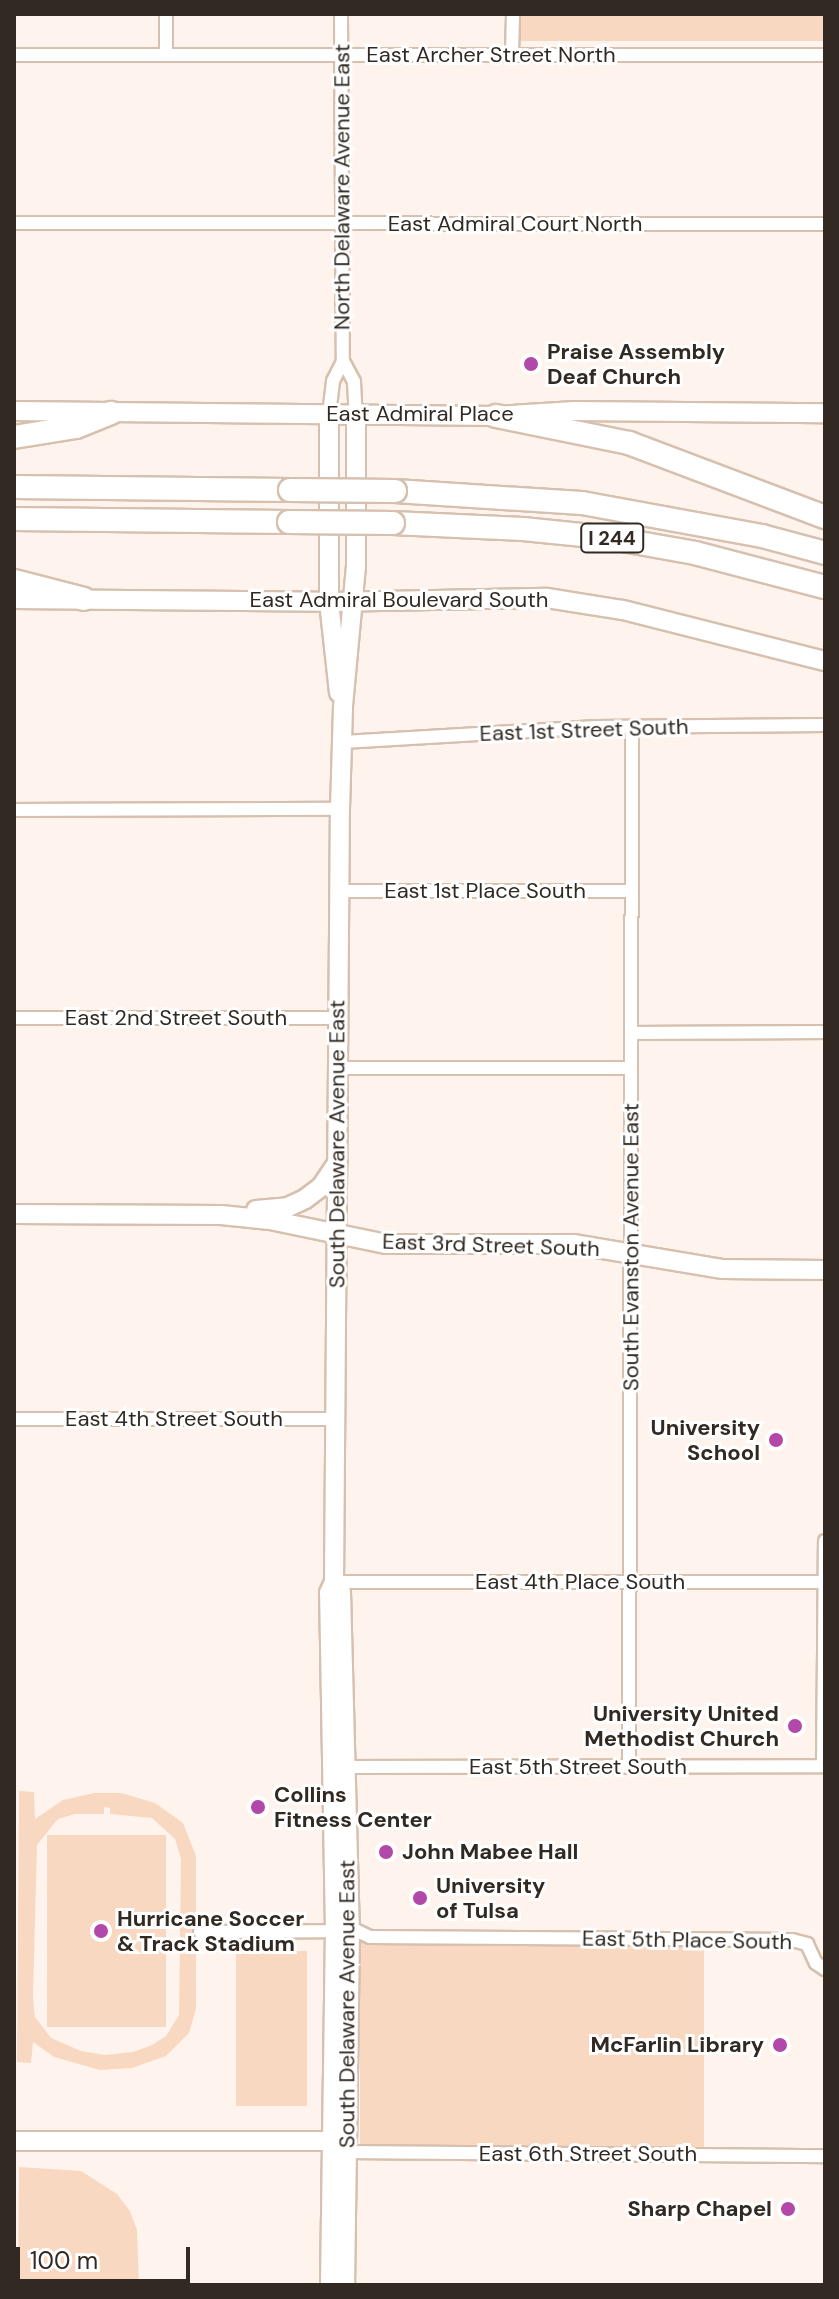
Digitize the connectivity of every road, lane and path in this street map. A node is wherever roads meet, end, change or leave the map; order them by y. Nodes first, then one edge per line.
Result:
1 (166, 14) edge
2 (341, 14) edge
3 (513, 14) edge
4 (14, 55) edge
5 (166, 55) junction
6 (341, 55) junction
7 (512, 55) junction
8 (825, 55) edge
9 (14, 223) edge
10 (825, 224) edge
11 (341, 225) junction
12 (343, 361) junction
13 (14, 411) edge
14 (111, 413) junction
15 (825, 413) edge
16 (329, 414) junction
17 (356, 415) junction
18 (496, 416) junction
19 (14, 437) edge
20 (14, 487) edge
21 (825, 517) edge
22 (14, 519) edge
23 (825, 553) edge
24 (14, 581) edge
25 (825, 587) edge
26 (14, 599) edge
27 (84, 599) junction
28 (354, 601) junction
29 (329, 602) junction
30 (825, 661) edge
31 (343, 706) junction
32 (825, 725) edge
33 (632, 727) junction
34 (343, 742) junction
35 (340, 809) junction
36 (14, 810) edge
37 (339, 891) junction
38 (631, 891) junction
39 (14, 1018) edge
40 (339, 1018) junction
41 (825, 1032) edge
42 (632, 1033) junction
43 (339, 1068) junction
44 (631, 1068) junction
45 (338, 1162) junction
46 (14, 1214) edge
47 (221, 1215) junction
48 (338, 1235) junction
49 (631, 1253) junction
50 (825, 1270) edge
51 (14, 1419) edge
52 (334, 1419) junction
53 (825, 1541) edge
54 (334, 1582) junction
55 (630, 1582) junction
56 (825, 1582) edge
57 (824, 1766) edge
58 (339, 1767) junction
59 (629, 1767) junction
60 (342, 1931) junction
61 (200, 1932) dead end
62 (825, 1969) edge
63 (14, 2141) edge
64 (343, 2145) junction
65 (825, 2156) edge
66 (330, 2285) edge
67 (345, 2285) edge

1 - 5 street
2 - 6 street, North Delaware Avenue East
3 - 7 street
4 - 5 street, East Archer Street North
5 - 6 street, East Archer Street North
6 - 7 street, East Archer Street North
6 - 11 street, North Delaware Avenue East
7 - 8 street, East Archer Street North
9 - 11 street, East Admiral Court North
10 - 11 street, East Admiral Court North
11 - 12 street, North Delaware Avenue East
12 - 16 street, North Delaware Avenue East
12 - 17 street, North Delaware Avenue East
13 - 14 street, East Admiral Place
14 - 16 street, East Admiral Place
14 - 19 highway
15 - 18 street, East Admiral Place
16 - 17 street, East Admiral Place
16 - 29 street, North Delaware Avenue East
17 - 18 street, East Admiral Place
17 - 28 street, North Delaware Avenue East
18 - 21 highway
20 - 23 highway, I 244, bridge
22 - 25 highway, I 244, bridge
24 - 27 highway
26 - 27 street, East Admiral Boulevard South
27 - 29 street, East Admiral Boulevard South
28 - 29 street, East Admiral Boulevard South
28 - 30 street, East Admiral Boulevard South
28 - 31 street, South Delaware Avenue East
29 - 31 street, South Delaware Avenue East
31 - 34 street, South Delaware Avenue East
32 - 33 street, East 1st Street South
33 - 34 street, East 1st Street South
33 - 38 street, South Evanston Avenue East
34 - 35 street, South Delaware Avenue East
35 - 36 street
35 - 37 street, South Delaware Avenue East
37 - 38 street, East 1st Place South
37 - 40 street, South Delaware Avenue East
38 - 42 street, South Evanston Avenue East
39 - 40 street, East 2nd Street South
40 - 43 street, South Delaware Avenue East
41 - 42 street
42 - 44 street, South Evanston Avenue East
43 - 44 street
43 - 45 street, South Delaware Avenue East
44 - 49 street, South Evanston Avenue East
45 - 47 street
45 - 48 street, South Delaware Avenue East
46 - 47 street, East 3rd Street South
47 - 48 street, East 3rd Street South
48 - 49 street, East 3rd Street South
48 - 52 street, South Delaware Avenue East
49 - 50 street, East 3rd Street South
49 - 55 street, South Evanston Avenue East
51 - 52 street, East 4th Street South
52 - 54 street, South Delaware Avenue East
53 - 56 street
54 - 55 street, East 4th Place South
54 - 58 street, South Delaware Avenue East
55 - 56 street, East 4th Place South
55 - 59 street, South Evanston Avenue East
56 - 57 street
57 - 59 street, East 5th Street South
58 - 59 street, East 5th Street South
58 - 60 street, South Delaware Avenue East
60 - 61 street, East 5th Place South
60 - 62 street, East 5th Place South
60 - 64 street, South Delaware Avenue East
63 - 64 street, East 6th Street South
64 - 65 street, East 6th Street South
64 - 66 street, South Delaware Avenue East
64 - 67 street, South Delaware Avenue East

